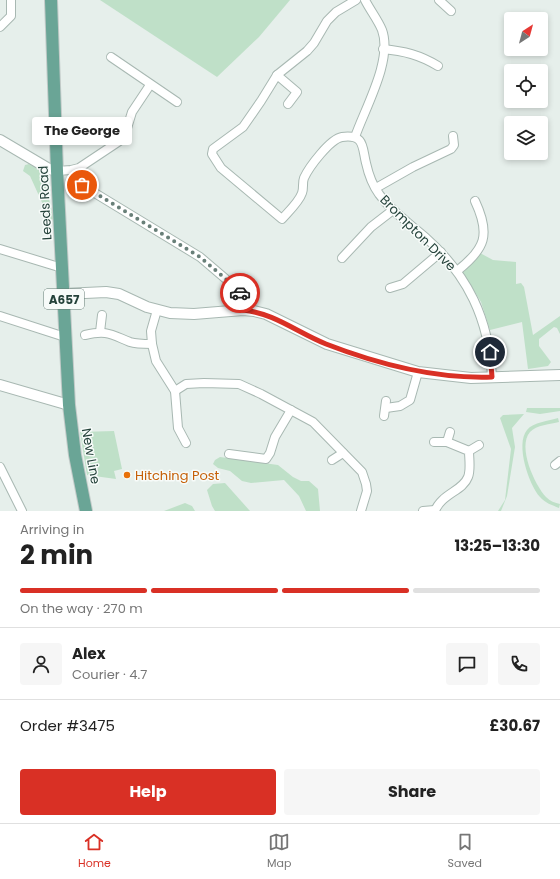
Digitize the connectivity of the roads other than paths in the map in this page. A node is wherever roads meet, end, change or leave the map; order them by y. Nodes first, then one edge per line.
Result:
1 (11, 0) edge
2 (51, 0) edge
3 (356, 0) edge
4 (366, 0) edge
5 (438, 0) edge
6 (451, 11) dead end
7 (0, 26) edge
8 (383, 49) junction
9 (111, 57) dead end
10 (438, 66) dead end
11 (276, 75) junction
12 (150, 85) junction
13 (177, 102) dead end
14 (288, 104) dead end
15 (453, 136) dead end
16 (355, 137) junction
17 (0, 140) edge
18 (57, 171) junction
19 (88, 175) dead end
20 (376, 188) junction
21 (475, 201) dead end
22 (393, 210) junction
23 (0, 249) edge
24 (441, 252) junction
25 (342, 258) dead end
26 (62, 268) junction
27 (457, 271) junction
28 (390, 288) dead end
29 (64, 294) junction
30 (157, 310) junction
31 (243, 310) junction
32 (102, 315) dead end
33 (0, 316) edge
34 (100, 332) junction
35 (85, 335) dead end
36 (65, 337) junction
37 (152, 344) junction
38 (418, 372) junction
39 (560, 375) edge
40 (492, 377) junction
41 (0, 385) edge
42 (175, 391) junction
43 (69, 405) junction
44 (385, 408) dead end
45 (291, 410) junction
46 (450, 432) dead end
47 (434, 442) dead end
48 (447, 442) junction
49 (186, 443) dead end
50 (479, 446) dead end
51 (469, 451) junction
52 (343, 453) junction
53 (229, 454) dead end
54 (332, 460) dead end
55 (0, 467) edge
56 (22, 511) edge
57 (86, 511) edge
58 (362, 511) edge
59 (423, 511) edge
60 (435, 511) edge

1 - 7 street
2 - 18 main road, Leeds Road / A657
3 - 11 street
4 - 8 street
5 - 6 street
8 - 10 street
8 - 16 street
9 - 12 street
11 - 14 street
11 - 16 street
12 - 13 street
12 - 18 street
15 - 20 street
16 - 20 street, Brompton Drive
17 - 18 street
18 - 26 main road, Leeds Road / A657
19 - 31 street
20 - 22 street, Brompton Drive
21 - 27 street
22 - 24 street, Brompton Drive
22 - 25 street
23 - 26 street
24 - 27 street, Brompton Drive
24 - 28 street
26 - 29 main road, Leeds Road / A657
27 - 40 street, Brompton Drive
29 - 30 street
29 - 36 main road, Leeds Road / A657
30 - 31 street
30 - 37 street
31 - 38 street
32 - 34 street
33 - 36 street
34 - 35 street
34 - 37 street
36 - 43 main road, Leeds Road / A657
37 - 42 street
38 - 40 street
38 - 44 street
39 - 40 street
41 - 43 street
42 - 45 street
42 - 49 street
43 - 57 main road, New Line / A657
45 - 52 street
45 - 53 street
46 - 48 street
47 - 48 street
48 - 51 street
50 - 51 street
51 - 60 street
52 - 54 street
52 - 58 street
55 - 56 street
59 - 60 street

